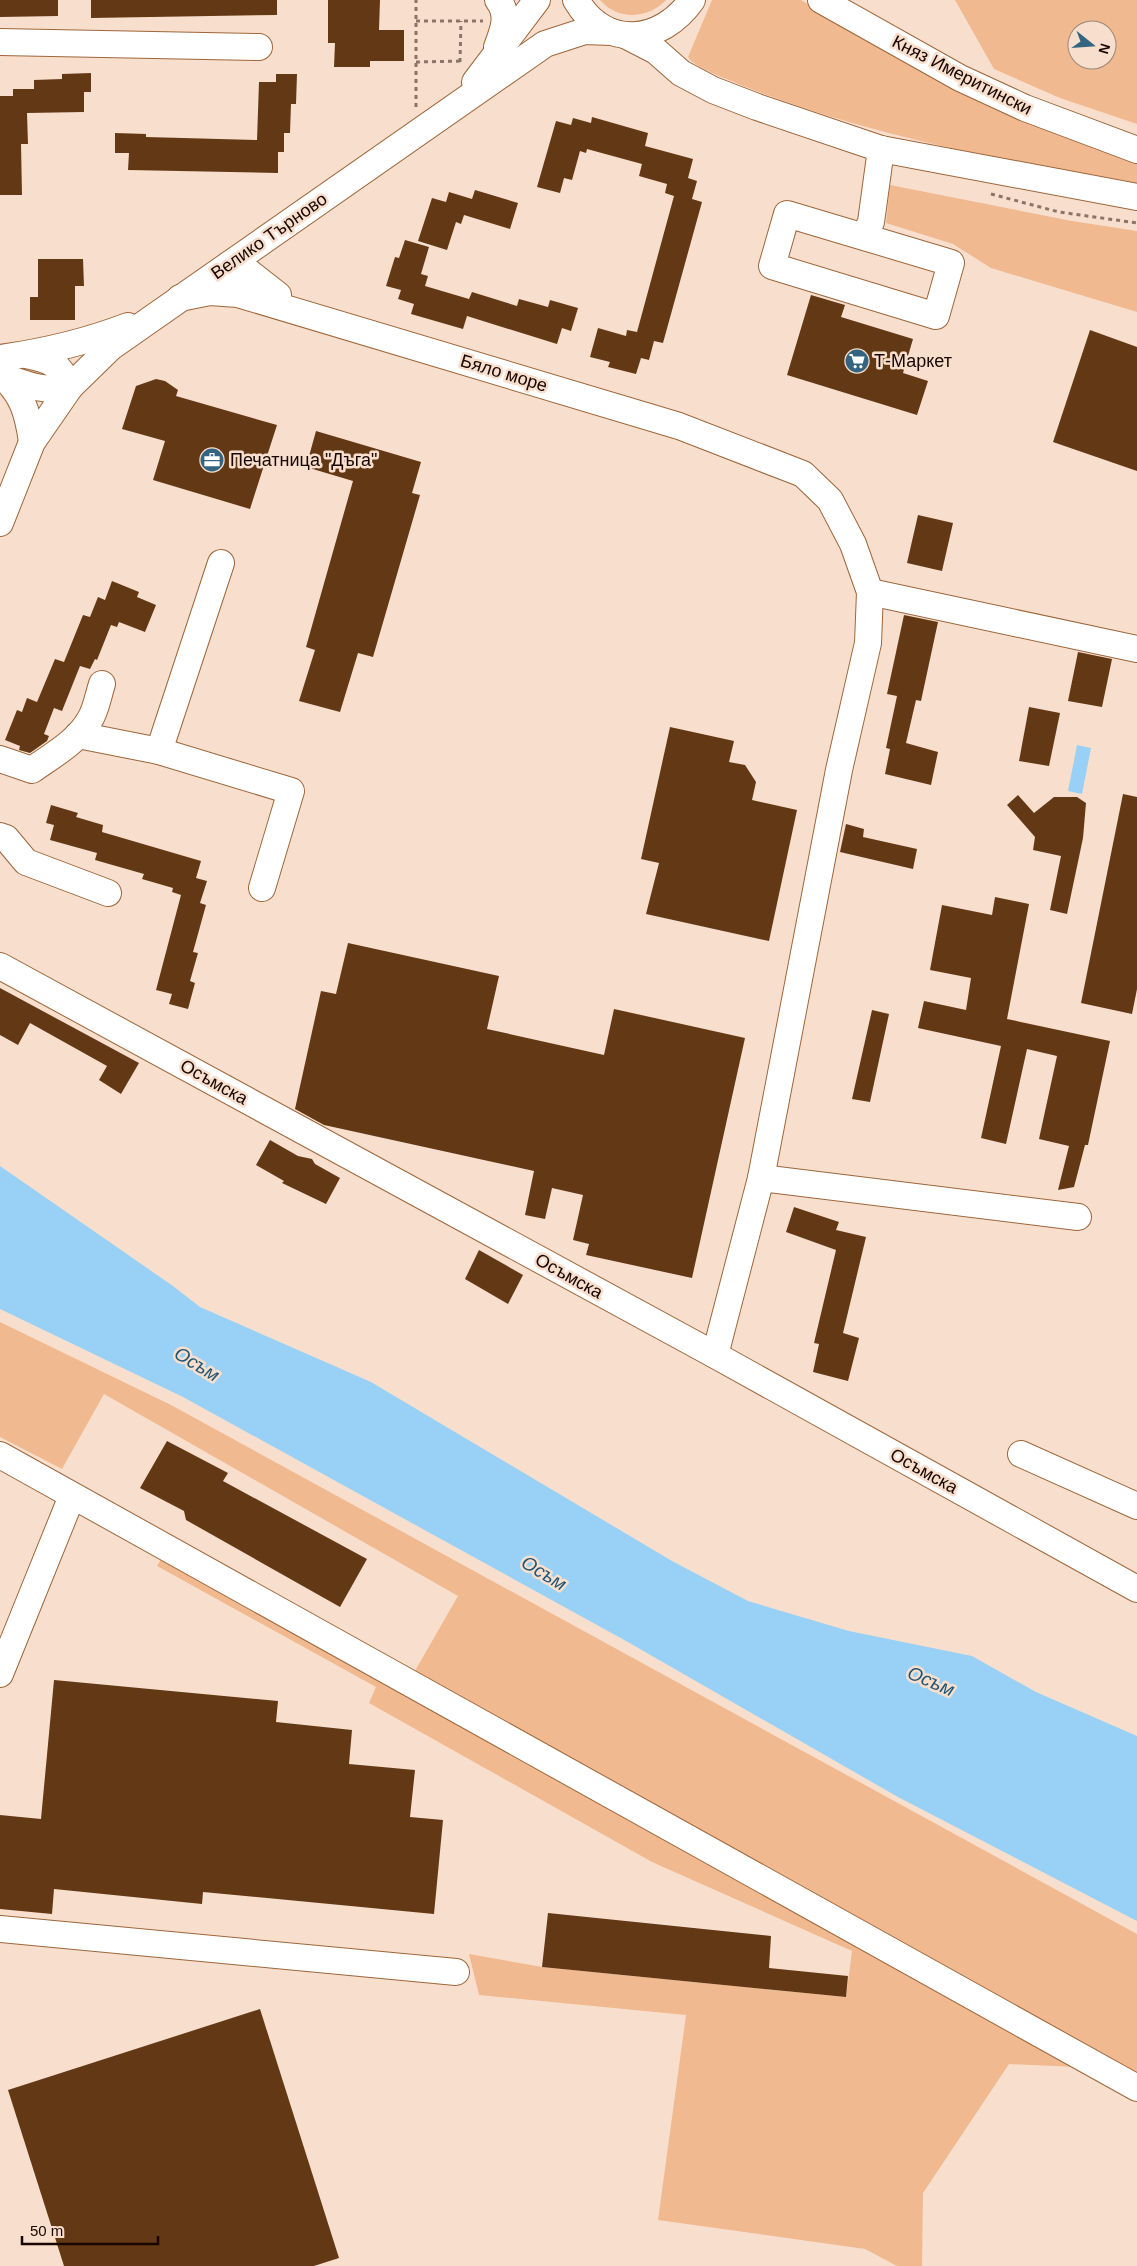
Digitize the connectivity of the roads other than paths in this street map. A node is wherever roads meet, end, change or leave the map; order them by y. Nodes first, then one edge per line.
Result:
1 (538, 0) edge
2 (576, 0) edge
3 (692, 0) edge
4 (821, 0) edge
5 (494, 11) edge
6 (612, 31) junction
7 (0, 42) edge
8 (259, 47) dead end
9 (492, 59) junction
10 (460, 101) junction
11 (881, 149) junction
12 (1137, 150) edge
13 (1137, 197) edge
14 (286, 226) junction
15 (864, 237) junction
16 (230, 264) junction
17 (252, 297) junction
18 (180, 298) junction
19 (286, 302) junction
20 (154, 316) junction
21 (26, 354) junction
22 (1, 370) edge
23 (70, 387) junction
24 (32, 442) junction
25 (0, 523) edge
26 (221, 563) dead end
27 (870, 592) junction
28 (1137, 649) edge
29 (102, 684) dead end
30 (78, 735) junction
31 (159, 751) junction
32 (0, 759) edge
33 (0, 836) edge
34 (262, 888) dead end
35 (108, 893) dead end
36 (0, 966) edge
37 (761, 1178) junction
38 (1078, 1217) dead end
39 (715, 1355) junction
40 (1021, 1454) dead end
41 (0, 1455) edge
42 (72, 1496) junction
43 (1137, 1506) edge
44 (1137, 1589) edge
45 (0, 1674) edge
46 (0, 1929) edge
47 (456, 1972) dead end
48 (1137, 2088) edge

1 - 6 street
1 - 9 street
2 - 6 street
3 - 6 street, Велико Търново
4 - 12 street, Княз Имеритински
5 - 9 street
6 - 10 street, Велико Търново
6 - 11 street
7 - 8 street
9 - 10 street
10 - 14 street, Велико Търново
11 - 13 street
11 - 15 street
14 - 16 street, Велико Търново
14 - 19 street
15 - 15 street
16 - 17 street
16 - 18 street, Велико Търново
16 - 19 street
17 - 18 street, Бяло море
17 - 19 street, Бяло море
18 - 20 street, Велико Търново
19 - 27 street, Бяло море
20 - 21 street
20 - 23 street, Велико Търново
21 - 22 street
21 - 23 street
22 - 23 street
22 - 24 street
23 - 24 street, Велико Търново
24 - 25 street, Велико Търново
26 - 31 street
27 - 28 street
27 - 37 street
29 - 30 street
30 - 31 street
30 - 32 street
31 - 34 street
33 - 35 street
36 - 39 street, Осъмска
37 - 38 street
37 - 39 street
39 - 44 street, Осъмска
40 - 43 street
41 - 42 street
42 - 45 street
42 - 48 street
46 - 47 street

